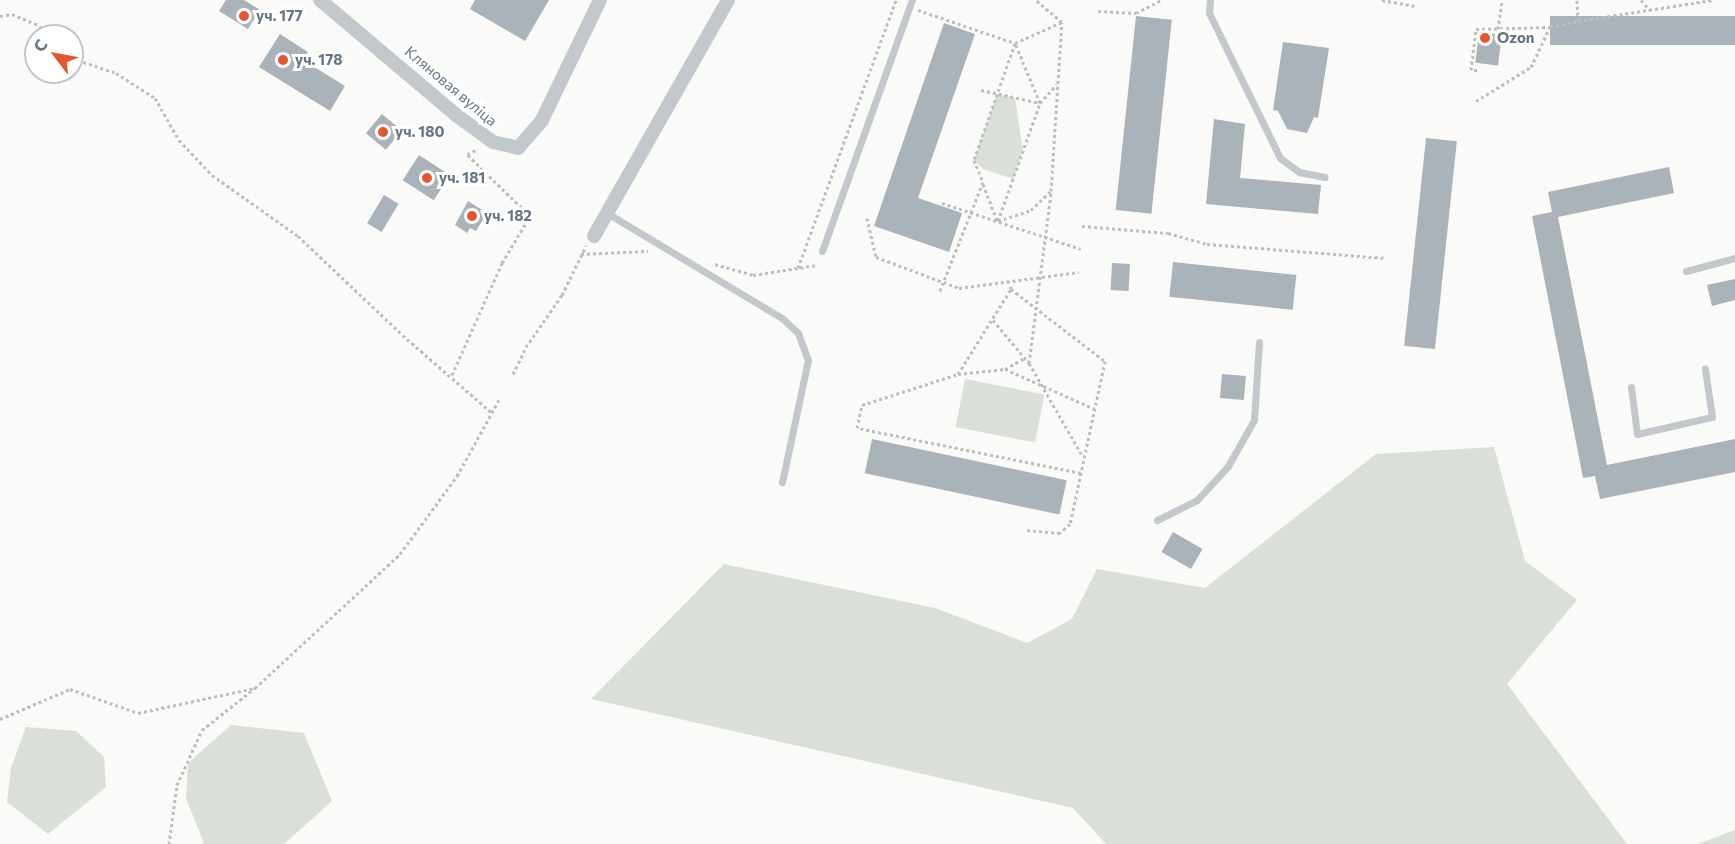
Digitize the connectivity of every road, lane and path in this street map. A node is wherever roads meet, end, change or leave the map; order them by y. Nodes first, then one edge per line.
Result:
1 (320, 0) edge
2 (600, 0) edge
3 (728, 0) edge
4 (896, 0) edge
5 (1036, 0) edge
6 (1161, 0) edge
7 (1210, 0) edge
8 (1382, 0) edge
9 (1502, 0) edge
10 (1577, 0) edge
11 (1641, 0) edge
12 (1712, 0) edge
13 (911, 3) edge
14 (1415, 6) dead end
15 (1650, 10) junction
16 (1098, 11) dead end
17 (0, 16) edge
18 (1578, 21) junction
19 (1062, 22) junction
20 (35, 24) edge
21 (1550, 27) junction
22 (1498, 29) junction
23 (1015, 43) junction
24 (84, 62) edge
25 (1477, 70) dead end
26 (1058, 83) junction
27 (981, 90) dead end
28 (997, 94) junction
29 (1476, 101) dead end
30 (1040, 103) junction
31 (493, 142) junction
32 (1325, 177) dead end
33 (983, 182) junction
34 (1051, 191) junction
35 (942, 203) dead end
36 (971, 212) junction
37 (607, 213) junction
38 (867, 218) dead end
39 (998, 221) junction
40 (1082, 226) dead end
41 (594, 236) joint
42 (1046, 238) junction
43 (1080, 249) dead end
44 (822, 251) dead end
45 (1385, 258) dead end
46 (1735, 258) edge
47 (798, 268) dead end
48 (1686, 271) dead end
49 (1079, 272) dead end
50 (1040, 280) junction
51 (943, 282) junction
52 (1010, 284) junction
53 (1011, 289) junction
54 (939, 293) dead end
55 (1036, 307) junction
56 (993, 320) junction
57 (1259, 342) dead end
58 (1030, 354) junction
59 (1025, 358) junction
60 (1029, 363) junction
61 (1005, 369) junction
62 (1705, 369) dead end
63 (513, 374) dead end
64 (958, 374) junction
65 (452, 375) junction
66 (1042, 385) junction
67 (1631, 387) dead end
68 (499, 400) dead end
69 (1095, 409) junction
70 (491, 412) junction
71 (1084, 458) junction
72 (1081, 473) junction
73 (782, 483) dead end
74 (1157, 520) dead end
75 (1027, 530) dead end
76 (255, 688) junction
77 (0, 719) edge
78 (169, 844) edge

1 - 31 street, Кляновая вуліца
2 - 31 street, Кляновая вуліца
3 - 37 street
4 - 47 path
5 - 19 path
6 - 16 path
7 - 32 lane
8 - 14 path
9 - 22 path
10 - 18 path
11 - 15 path
12 - 15 path
13 - 23 path
13 - 44 lane
15 - 18 path
17 - 20 path
18 - 21 path
19 - 23 path
19 - 26 path
21 - 22 path
21 - 29 path
22 - 25 path
23 - 28 path
23 - 30 path
24 - 65 path
26 - 30 path
26 - 34 path
27 - 28 path
28 - 30 path
28 - 33 path
30 - 39 path
31 - 65 path
33 - 36 path
33 - 39 path
34 - 39 path
34 - 42 path
35 - 36 path
36 - 39 path
36 - 51 path
37 - 41 street
37 - 73 lane
38 - 51 path
39 - 42 path
40 - 45 path
41 - 63 path
42 - 43 path
42 - 50 path
46 - 48 lane
49 - 50 path
50 - 52 path
50 - 55 path
51 - 52 path
51 - 54 path
52 - 53 path
53 - 55 path
53 - 56 path
55 - 58 path
55 - 69 path
56 - 59 path
56 - 64 path
57 - 74 lane
58 - 59 path
58 - 60 path
59 - 60 path
59 - 61 path
60 - 66 path
61 - 64 path
61 - 66 path
62 - 67 lane
64 - 72 path
65 - 70 path
66 - 69 path
66 - 71 path
68 - 70 path
69 - 71 path
70 - 76 path
71 - 72 path
72 - 75 path
76 - 77 path
76 - 78 path

